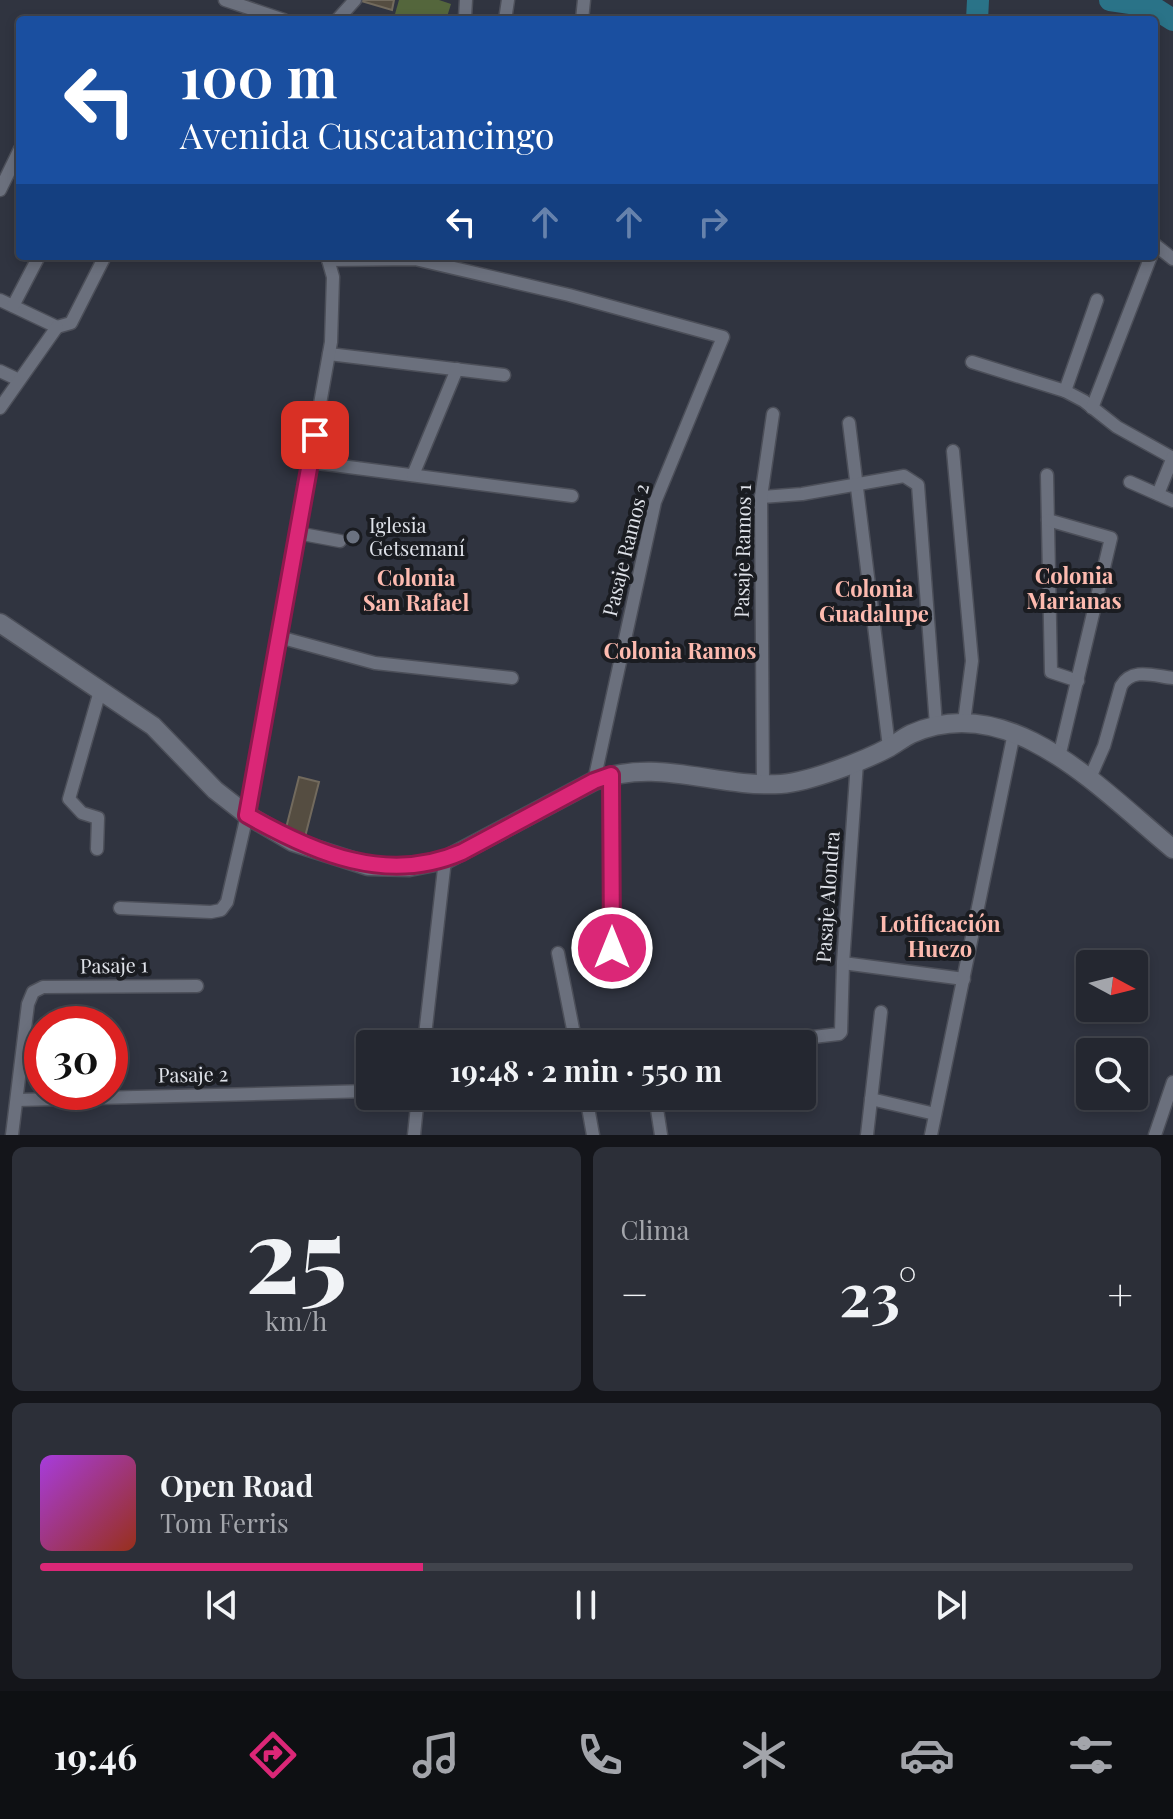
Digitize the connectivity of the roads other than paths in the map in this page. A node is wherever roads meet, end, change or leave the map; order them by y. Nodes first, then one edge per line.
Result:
1 (225, 0) edge
2 (355, 0) edge
3 (272, 16) edge
4 (341, 16) edge
5 (16, 157) edge
6 (0, 190) edge
7 (37, 260) edge
8 (103, 260) edge
9 (329, 260) edge
10 (419, 260) edge
11 (1150, 260) edge
12 (0, 300) edge
13 (1097, 300) dead end
14 (13, 306) junction
15 (57, 327) junction
16 (329, 354) junction
17 (972, 362) dead end
18 (457, 369) junction
19 (0, 371) edge
20 (504, 375) dead end
21 (19, 380) junction
22 (1065, 391) junction
23 (0, 408) edge
24 (1092, 408) junction
25 (773, 414) dead end
26 (849, 423) dead end
27 (953, 451) dead end
28 (1173, 458) edge
29 (310, 462) junction
30 (413, 475) junction
31 (1047, 475) dead end
32 (1130, 482) dead end
33 (857, 484) junction
34 (1158, 494) junction
35 (572, 496) dead end
36 (761, 497) junction
37 (1173, 501) edge
38 (1048, 520) junction
39 (297, 533) junction
40 (340, 541) dead end
41 (0, 623) edge
42 (279, 637) junction
43 (512, 678) dead end
44 (1173, 678) edge
45 (1078, 681) junction
46 (100, 691) junction
47 (964, 722) junction
48 (936, 725) junction
49 (1014, 733) junction
50 (889, 747) junction
51 (1059, 757) junction
52 (857, 762) junction
53 (603, 778) junction
54 (1089, 780) junction
55 (763, 785) junction
56 (247, 815) junction
57 (97, 849) dead end
58 (1173, 849) edge
59 (445, 860) junction
60 (120, 908) dead end
61 (558, 953) dead end
62 (843, 963) junction
63 (612, 977) dead end
64 (964, 979) junction
65 (197, 986) dead end
66 (881, 1012) dead end
67 (426, 1030) edge
68 (573, 1030) edge
69 (816, 1037) edge
70 (1173, 1082) edge
71 (356, 1091) edge
72 (871, 1099) junction
73 (17, 1100) junction
74 (417, 1110) edge
75 (589, 1110) edge
76 (657, 1110) edge
77 (935, 1114) junction
78 (12, 1135) edge
79 (414, 1135) edge
80 (593, 1135) edge
81 (661, 1135) edge
82 (867, 1135) edge
83 (931, 1135) edge
84 (1155, 1135) edge

1 - 3 street
2 - 4 street
5 - 6 street
7 - 14 street
8 - 15 street
9 - 16 street
10 - 53 street, Pasaje Ramos 2
11 - 24 street
12 - 14 street
13 - 22 street
14 - 15 street
15 - 21 street
16 - 18 street
16 - 29 street
17 - 22 street
18 - 20 street
18 - 30 street
19 - 21 street
21 - 23 street
22 - 24 street
24 - 28 street
25 - 36 street, Pasaje Ramos 1
26 - 33 street
27 - 47 street
28 - 34 street
29 - 30 street
29 - 39 street
30 - 35 street
31 - 38 street
32 - 34 street
33 - 36 street
33 - 48 street
33 - 50 street
34 - 37 street
36 - 55 street, Pasaje Ramos 1
38 - 45 street
38 - 45 street
39 - 40 street
39 - 42 street
41 - 46 street
42 - 43 street
42 - 56 street
44 - 54 street
45 - 51 street
46 - 56 street
46 - 57 street
47 - 48 street
47 - 49 street
48 - 50 street
49 - 51 street
49 - 64 street
50 - 52 street
51 - 54 street
52 - 55 street
52 - 62 street, Pasaje Alondra
53 - 55 street
53 - 59 street
53 - 63 street, Pasaje Ramos 2
54 - 58 street
56 - 59 street
56 - 60 street
59 - 67 street
61 - 68 street
62 - 64 street
62 - 69 street, Pasaje Alondra
64 - 77 street
65 - 73 street, Pasaje 1
66 - 72 street
70 - 84 street
71 - 73 street, Pasaje 2
72 - 77 street
72 - 82 street
73 - 78 street
74 - 79 street
75 - 80 street
76 - 81 street
77 - 83 street

